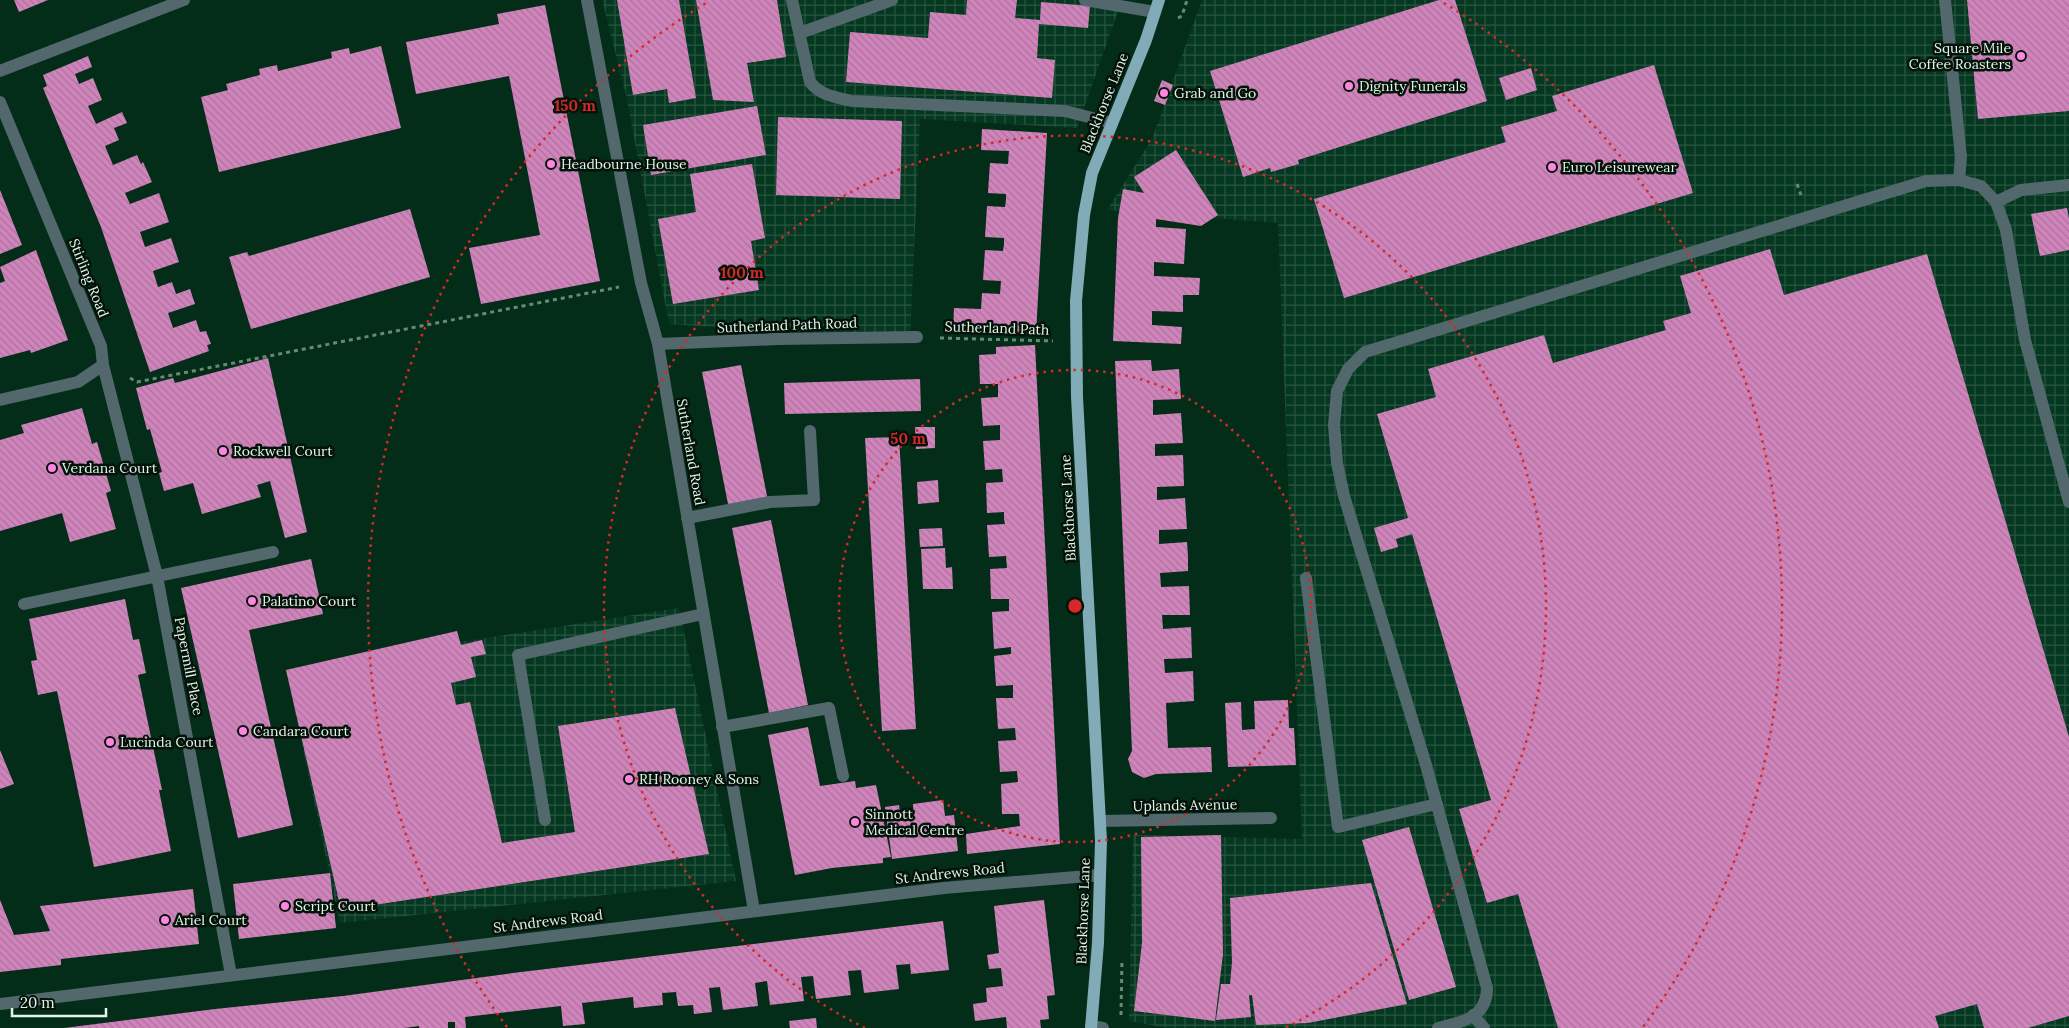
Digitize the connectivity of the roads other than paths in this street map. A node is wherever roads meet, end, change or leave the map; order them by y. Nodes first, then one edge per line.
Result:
1 (184, 0) edge
2 (587, 0) edge
3 (792, 0) edge
4 (892, 0) edge
5 (1085, 0) edge
6 (1945, 0) edge
7 (1157, 6) edge
8 (800, 34) junction
9 (0, 72) edge
10 (0, 102) edge
11 (1112, 123) junction
12 (1959, 180) junction
13 (2069, 185) edge
14 (1996, 202) junction
15 (917, 337) road end
16 (658, 344) junction
17 (103, 365) junction
18 (0, 400) edge
19 (810, 431) dead end
20 (2069, 502) edge
21 (687, 518) junction
22 (273, 552) dead end
23 (157, 576) junction
24 (1306, 578) dead end
25 (24, 604) dead end
26 (703, 614) junction
27 (722, 727) junction
28 (844, 776) dead end
29 (1437, 804) junction
30 (1271, 818) dead end
31 (546, 820) dead end
32 (1100, 821) junction
33 (1100, 875) junction
34 (754, 911) junction
35 (231, 975) junction
36 (0, 1004) edge
37 (1473, 1016) junction
38 (1095, 1027) edge
39 (1438, 1028) edge
40 (1484, 1028) edge

1 - 9 street
2 - 16 street, Sutherland Road
3 - 8 street
4 - 8 street
5 - 7 street
6 - 12 street
7 - 11 main road, Blackhorse Lane
8 - 11 street
10 - 17 street, Stirling Road
11 - 32 main road, Blackhorse Lane
12 - 14 street
12 - 29 street
13 - 14 street
14 - 20 street
15 - 16 street, Sutherland Path Road
16 - 21 street, Sutherland Road
17 - 18 street
17 - 23 street, Papermill Place
19 - 21 street
21 - 26 street, Sutherland Road
22 - 23 street
23 - 25 street
23 - 35 street, Papermill Place
24 - 29 street
26 - 27 street, Sutherland Road
26 - 31 street
27 - 28 street
27 - 34 street, Sutherland Road
29 - 37 street
30 - 32 street, Uplands Avenue
32 - 33 main road, Blackhorse Lane
33 - 34 street, St Andrews Road
33 - 38 main road, Blackhorse Lane
34 - 35 street, St Andrews Road
35 - 36 street, St Andrews Road
37 - 39 street
37 - 40 street

